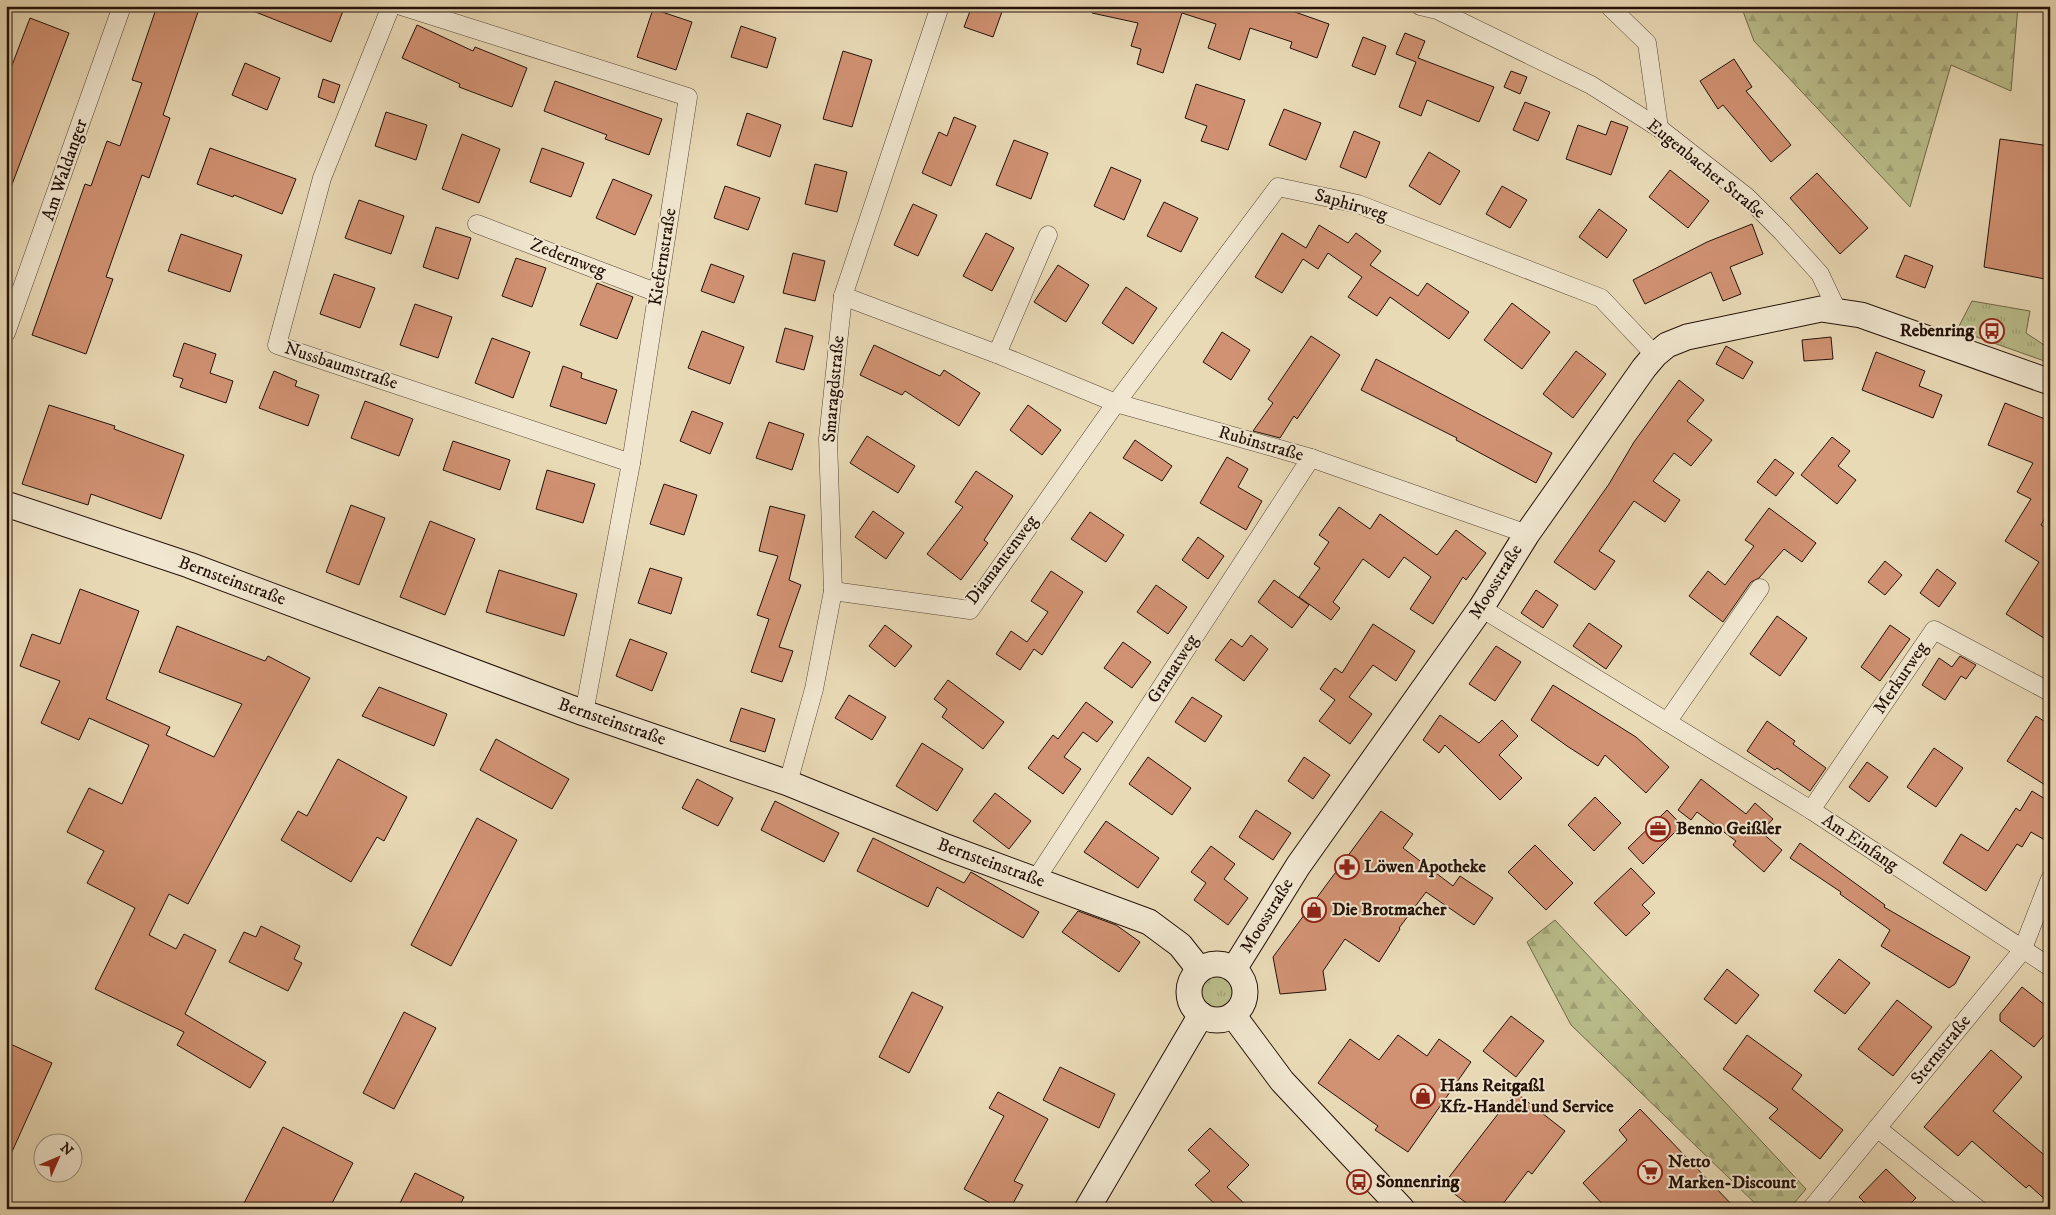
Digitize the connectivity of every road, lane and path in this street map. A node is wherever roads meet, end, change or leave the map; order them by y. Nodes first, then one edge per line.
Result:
1 (122, 6) edge
2 (391, 6) edge
3 (401, 6) edge
4 (940, 6) edge
5 (1420, 6) edge
6 (1609, 6) edge
7 (1659, 128) junction
8 (477, 224) dead end
9 (1048, 235) dead end
10 (658, 293) junction
11 (843, 296) junction
12 (1837, 310) junction
13 (6, 334) edge
14 (997, 354) junction
15 (1655, 355) junction
16 (2050, 382) edge
17 (1116, 403) junction
18 (1311, 458) junction
19 (631, 463) junction
20 (6, 504) edge
21 (1526, 534) junction
22 (1760, 588) dead end
23 (833, 591) junction
24 (1481, 608) junction
25 (2050, 692) edge
26 (584, 713) junction
27 (1667, 722) junction
28 (788, 783) junction
29 (1811, 810) junction
30 (2050, 879) edge
31 (1036, 880) junction
32 (2022, 951) junction
33 (2050, 967) edge
34 (1234, 969) junction
35 (1199, 970) junction
36 (1234, 1015) junction
37 (1201, 1016) junction
38 (1877, 1128) junction
39 (1087, 1209) edge
40 (1402, 1209) edge
41 (1811, 1209) edge
42 (1978, 1209) edge

1 - 13 street, Am Waldanger
2 - 19 street, Nussbaumstraße
3 - 10 street, Kiefernstraße
4 - 11 street, Smaragdstraße
5 - 7 street, Eugenbacher Straße
6 - 7 street
7 - 12 street, Eugenbacher Straße
8 - 10 street, Zedernweg
9 - 14 street
10 - 19 street, Kiefernstraße
11 - 14 street, Rubinstraße
11 - 23 street, Smaragdstraße
12 - 15 street, Moosstraße
12 - 16 street
14 - 17 street, Rubinstraße
15 - 17 street, Saphirweg
15 - 21 street, Moosstraße
17 - 18 street, Rubinstraße
17 - 23 street, Diamantenweg
18 - 21 street, Rubinstraße
18 - 31 street, Granatweg
19 - 26 street, Kiefernstraße
20 - 26 street, Bernsteinstraße
21 - 24 street, Moosstraße
22 - 27 street
23 - 28 street, Smaragdstraße
24 - 27 street, Am Einfang
24 - 34 street, Moosstraße
25 - 29 street, Merkurweg
26 - 28 street, Bernsteinstraße
27 - 29 street, Am Einfang
28 - 31 street, Bernsteinstraße
29 - 32 street, Am Einfang
30 - 32 street, Sternstraße
31 - 35 street, Bernsteinstraße
32 - 33 street, Am Einfang
32 - 38 street, Sternstraße
34 - 35 street
34 - 36 street
35 - 37 street
36 - 37 street
36 - 40 street
37 - 39 street
38 - 41 street, Sternstraße
38 - 42 street

